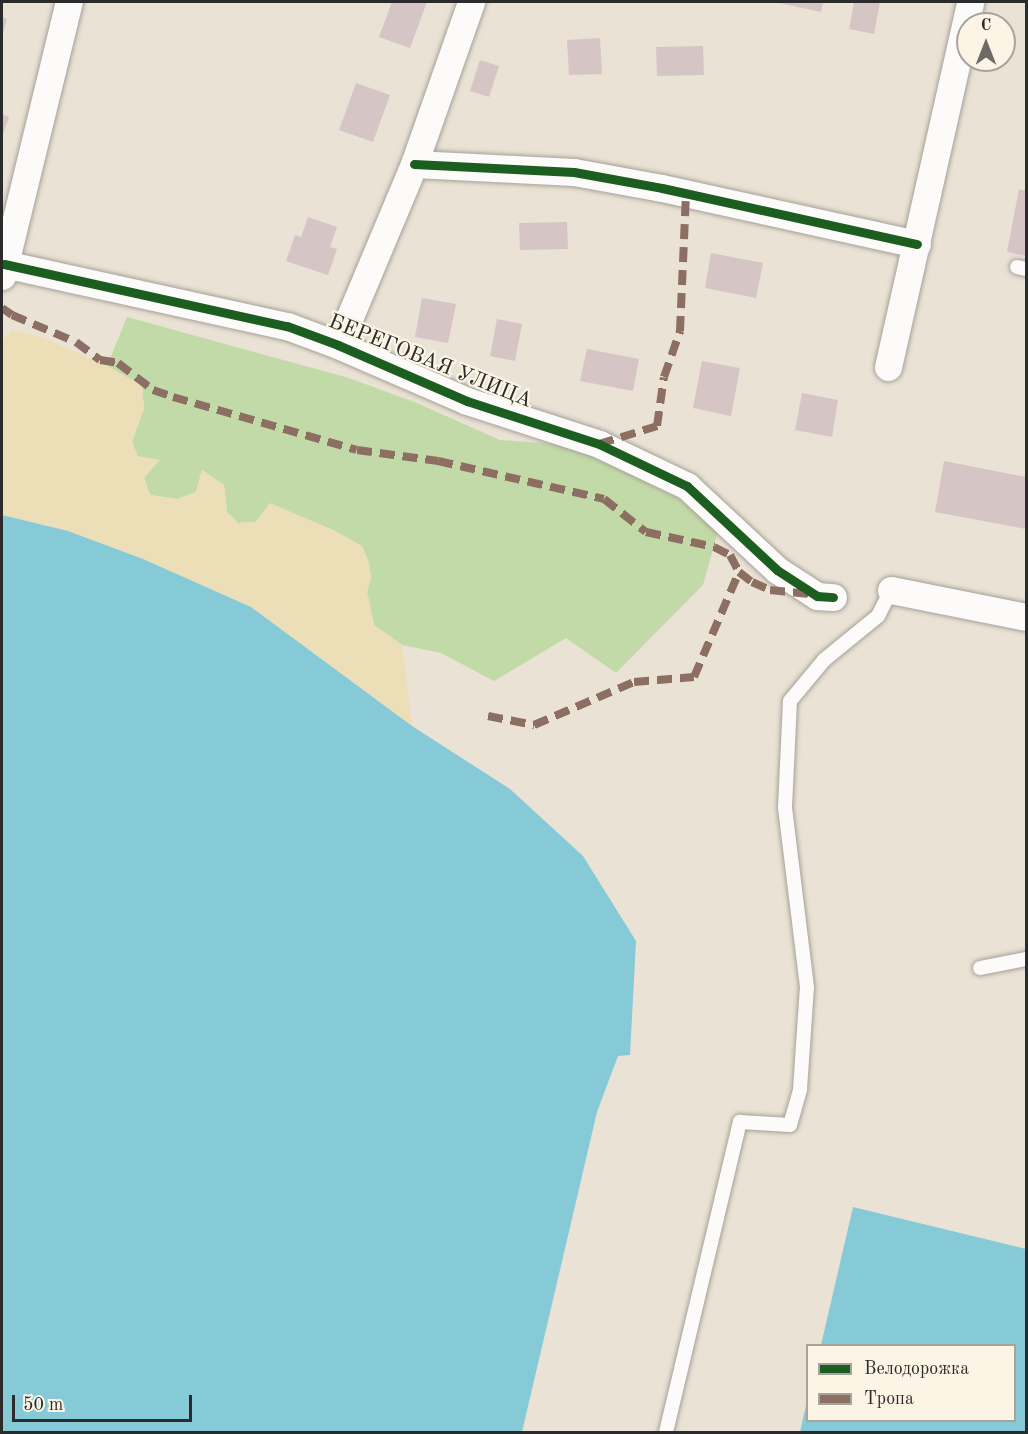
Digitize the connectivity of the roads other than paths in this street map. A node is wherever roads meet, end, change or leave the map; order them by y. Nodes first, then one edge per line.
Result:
1 (69, 2) edge
2 (471, 2) edge
3 (970, 2) edge
4 (414, 164) junction
5 (917, 244) junction
6 (3, 270) edge
7 (338, 345) junction
8 (888, 367) dead end
9 (891, 590) joint
10 (833, 597) dead end
11 (1026, 618) edge
12 (1026, 959) edge
13 (980, 968) dead end
14 (666, 1432) edge

1 - 6 street
2 - 4 street
3 - 5 street
4 - 5 street
4 - 7 street
5 - 8 street
6 - 7 street, БЕРЕГОВАЯ УЛИЦА
7 - 10 street, БЕРЕГОВАЯ УЛИЦА
9 - 11 street
9 - 14 lane
12 - 13 lane

